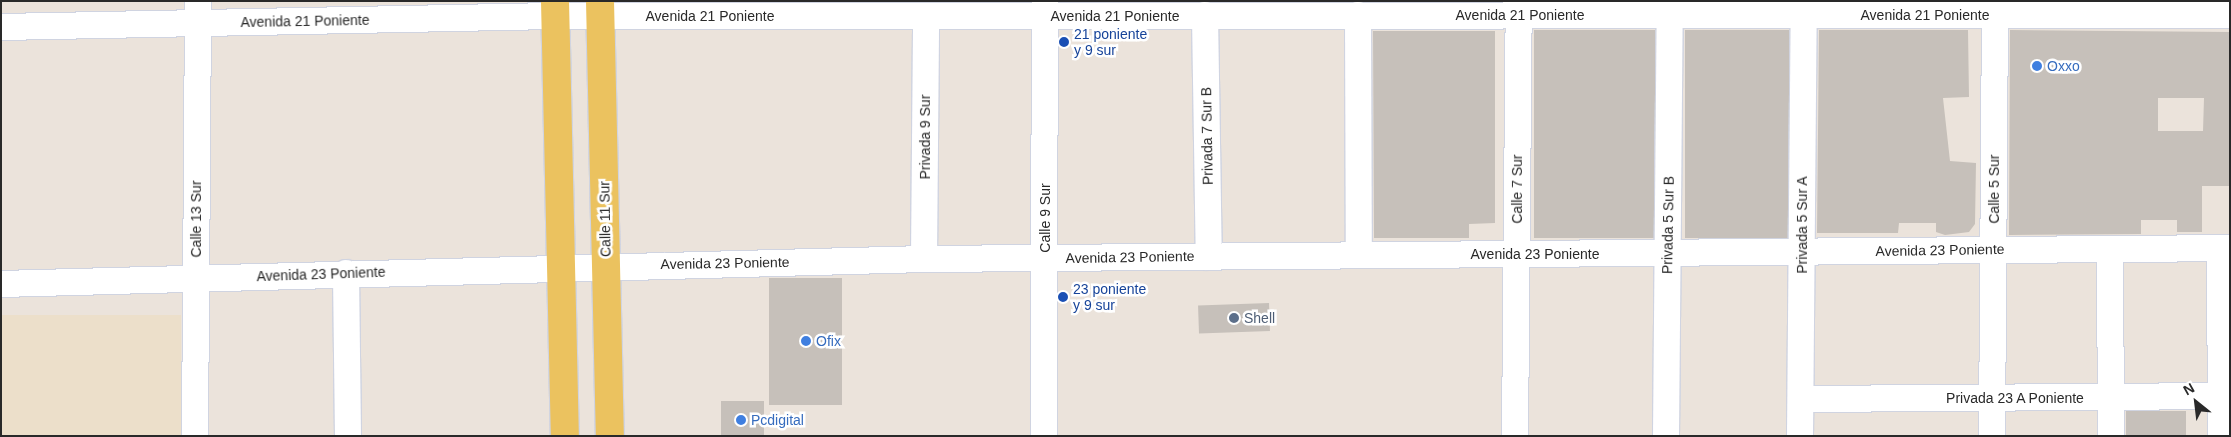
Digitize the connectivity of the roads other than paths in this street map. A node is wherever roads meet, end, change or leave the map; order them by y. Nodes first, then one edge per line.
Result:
1 (555, 8) edge
2 (601, 8) edge
3 (1519, 8) edge
4 (1995, 8) edge
5 (1045, 9) edge
6 (2220, 10) edge
7 (198, 12) edge
8 (1205, 15) junction
9 (1358, 15) junction
10 (1670, 15) junction
11 (1804, 15) junction
12 (926, 16) junction
13 (1, 27) edge
14 (2225, 248) edge
15 (2110, 249) junction
16 (1994, 250) junction
17 (1802, 252) junction
18 (1668, 253) junction
19 (1516, 254) junction
20 (1359, 255) junction
21 (1209, 256) junction
22 (924, 258) junction
23 (1045, 258) junction
24 (606, 265) junction
25 (561, 266) junction
26 (346, 273) junction
27 (197, 277) junction
28 (1, 284) edge
29 (2225, 396) edge
30 (2111, 397) junction
31 (1993, 398) junction
32 (1801, 400) junction
33 (195, 436) edge
34 (348, 436) edge
35 (565, 436) edge
36 (610, 436) edge
37 (1044, 436) edge
38 (1515, 436) edge
39 (1666, 436) edge
40 (1800, 436) edge
41 (1992, 436) edge
42 (2111, 436) edge
43 (2221, 436) edge

1 - 2 street, Avenida 21 Poniente
1 - 7 street, Avenida 21 Poniente
1 - 25 main road
2 - 12 street, Avenida 21 Poniente
2 - 24 main road, Calle 11 Sur
3 - 9 street, Avenida 21 Poniente
3 - 10 street, Avenida 21 Poniente
3 - 19 street, Calle 7 Sur
4 - 6 street, Avenida 21 Poniente
4 - 11 street, Avenida 21 Poniente
4 - 16 street, Calle 5 Sur
5 - 8 street, Avenida 21 Poniente
5 - 12 street, Avenida 21 Poniente
5 - 23 street, Calle 9 Sur
7 - 13 street, Avenida 21 Poniente
7 - 27 street, Calle 13 Sur
8 - 9 street, Avenida 21 Poniente
8 - 21 street, Privada 7 Sur B
9 - 20 street
10 - 11 street, Avenida 21 Poniente
10 - 18 street, Privada 5 Sur B
11 - 17 street, Privada 5 Sur A
12 - 22 street, Privada 9 Sur
14 - 15 street, Avenida 23 Poniente
14 - 29 street
15 - 16 street, Avenida 23 Poniente
15 - 30 street
16 - 17 street, Avenida 23 Poniente
16 - 31 street, Calle 5 Sur
17 - 18 street, Avenida 23 Poniente
17 - 32 street, Privada 5 Sur A
18 - 19 street, Avenida 23 Poniente
18 - 39 street, Privada 5 Sur B
19 - 20 street, Avenida 23 Poniente
19 - 38 street, Calle 7 Sur
20 - 21 street, Avenida 23 Poniente
21 - 23 street, Avenida 23 Poniente
22 - 23 street, Avenida 23 Poniente
22 - 24 street, Avenida 23 Poniente
23 - 37 street, Calle 9 Sur
24 - 25 street, Avenida 23 Poniente
24 - 36 main road, Calle 11 Sur
25 - 26 street, Avenida 23 Poniente
25 - 35 main road
26 - 27 street, Avenida 23 Poniente
26 - 34 street
27 - 28 street, Avenida 23 Poniente
27 - 33 street, Calle 13 Sur
29 - 30 street, Privada 23 A Poniente
29 - 43 street
30 - 31 street, Privada 23 A Poniente
30 - 42 street
31 - 32 street, Privada 23 A Poniente
31 - 41 street, Calle 5 Sur
32 - 40 street, Privada 5 Sur A

